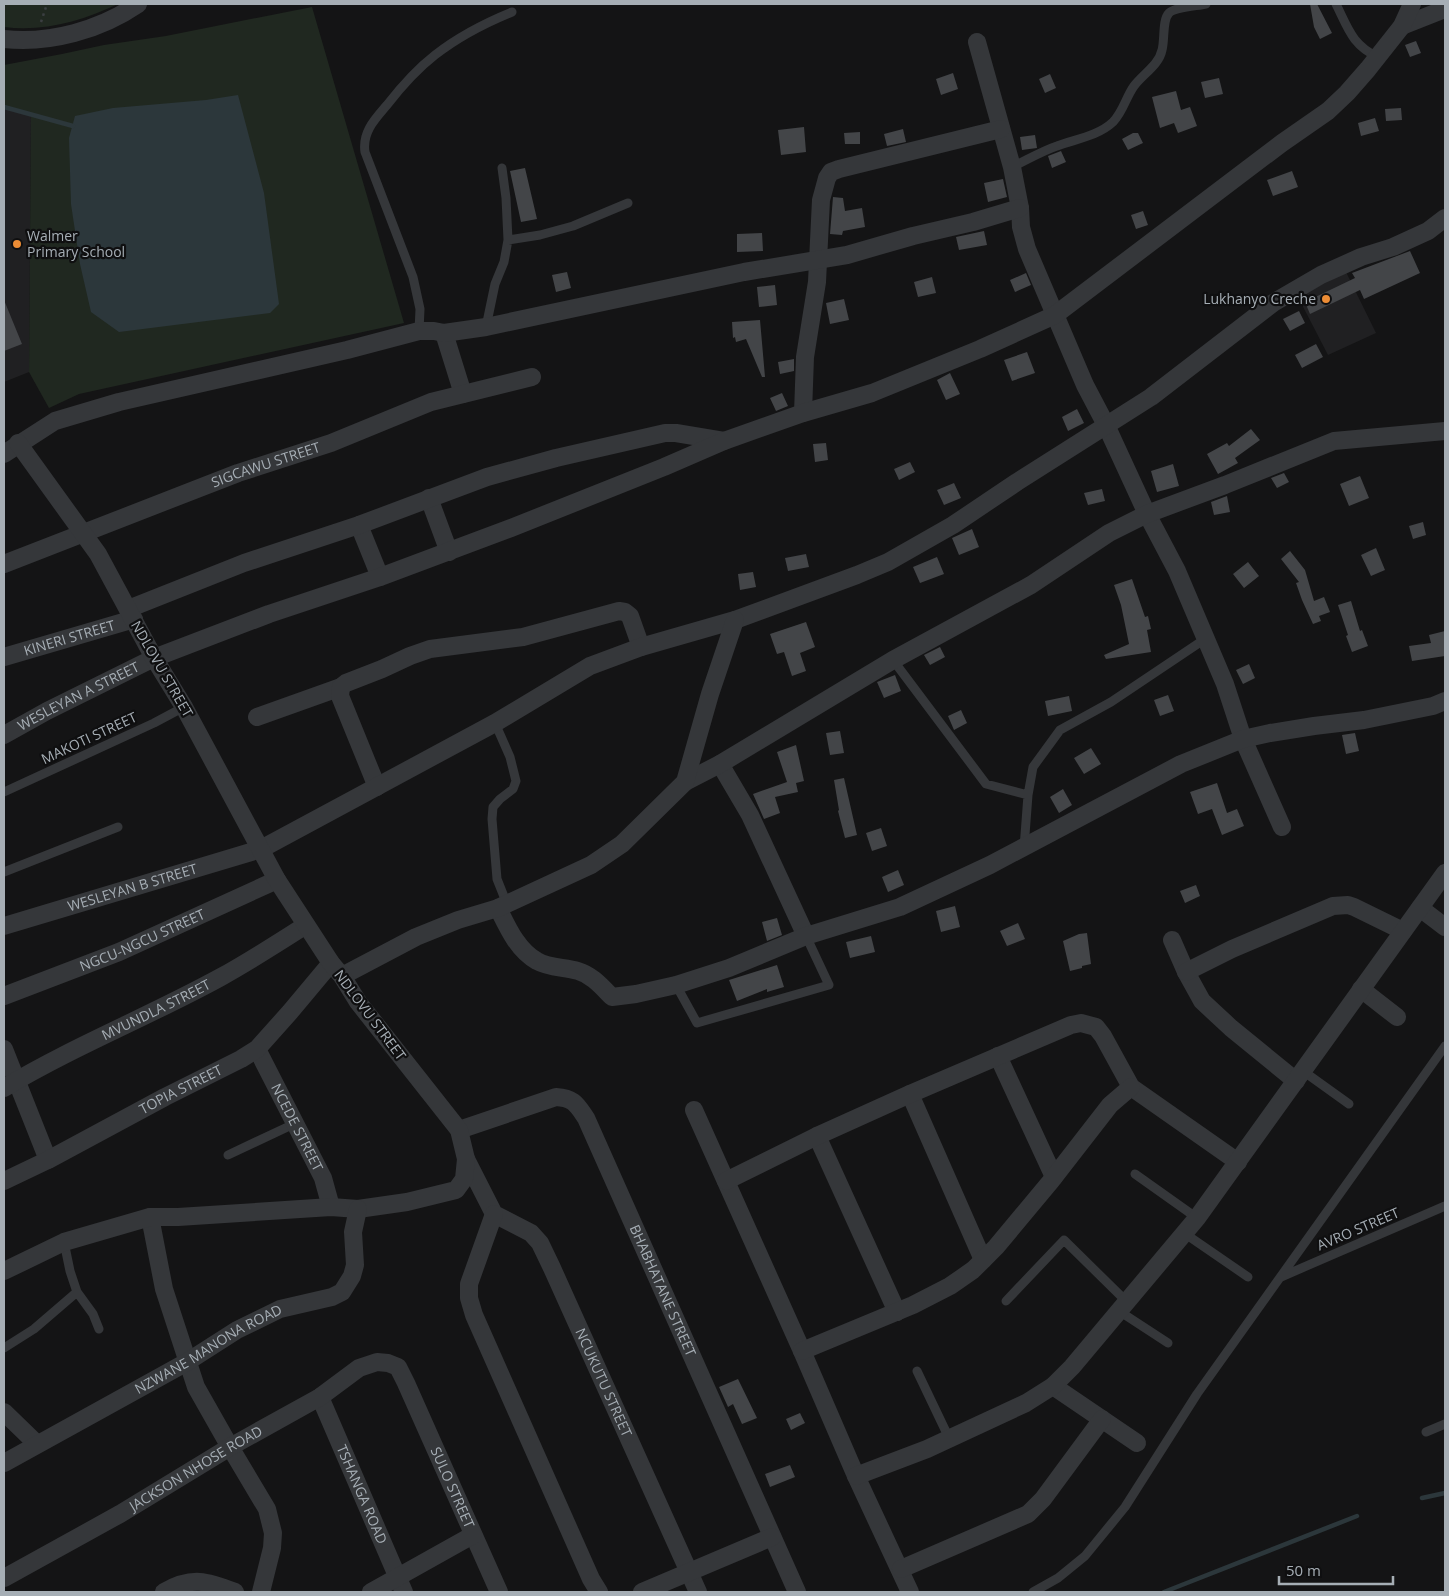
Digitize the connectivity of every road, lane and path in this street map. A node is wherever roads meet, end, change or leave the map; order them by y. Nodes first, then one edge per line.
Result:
1 (138, 4) edge
2 (1206, 4) edge
3 (1336, 4) edge
4 (1412, 4) edge
5 (1445, 9) edge
6 (512, 12) dead end
7 (1402, 26) junction
8 (4, 39) edge
9 (978, 42) dead end
10 (1378, 57) junction
11 (1001, 129) junction
12 (1012, 167) junction
13 (502, 168) dead end
14 (628, 202) dead end
15 (1020, 208) junction
16 (1445, 218) edge
17 (508, 240) junction
18 (818, 260) junction
19 (1055, 315) junction
20 (486, 327) junction
21 (419, 331) junction
22 (444, 333) junction
23 (532, 377) dead end
24 (463, 394) junction
25 (803, 413) junction
26 (1106, 425) junction
27 (1445, 431) edge
28 (724, 441) junction
29 (11, 448) edge
30 (429, 498) junction
31 (1147, 514) junction
32 (359, 525) junction
33 (84, 533) junction
34 (449, 552) junction
35 (4, 564) edge
36 (380, 577) junction
37 (131, 614) junction
38 (735, 620) junction
39 (1205, 639) junction
40 (641, 647) junction
41 (4, 657) edge
42 (154, 658) junction
43 (893, 660) junction
44 (341, 687) junction
45 (1445, 701) edge
46 (184, 707) junction
47 (257, 717) dead end
48 (495, 723) junction
49 (4, 735) edge
50 (1243, 739) junction
51 (720, 764) junction
52 (685, 782) junction
53 (377, 786) junction
54 (4, 792) edge
55 (1028, 795) junction
56 (118, 827) dead end
57 (1282, 828) dead end
58 (1024, 848) junction
59 (261, 849) junction
60 (4, 872) edge
61 (1445, 872) edge
62 (277, 880) junction
63 (502, 906) junction
64 (1420, 908) junction
65 (306, 925) junction
66 (4, 926) edge
67 (1445, 927) edge
68 (1403, 931) junction
69 (806, 936) junction
70 (1172, 940) dead end
71 (336, 969) junction
72 (1186, 972) junction
73 (676, 985) junction
74 (1361, 989) junction
75 (4, 996) edge
76 (1397, 1017) dead end
77 (1445, 1046) edge
78 (4, 1049) edge
79 (258, 1049) junction
80 (998, 1056) junction
81 (1299, 1076) junction
82 (10, 1084) edge
83 (1131, 1087) junction
84 (910, 1094) junction
85 (1349, 1104) dead end
86 (694, 1110) dead end
87 (296, 1123) junction
88 (459, 1130) junction
89 (817, 1136) junction
90 (228, 1155) dead end
91 (466, 1159) junction
92 (48, 1160) junction
93 (1238, 1162) junction
94 (1135, 1174) dead end
95 (1054, 1177) junction
96 (4, 1181) edge
97 (726, 1181) junction
98 (1445, 1206) edge
99 (331, 1208) junction
100 (358, 1209) junction
101 (494, 1214) junction
102 (150, 1216) junction
103 (1197, 1218) junction
104 (1184, 1234) junction
105 (64, 1242) junction
106 (983, 1260) junction
107 (4, 1271) edge
108 (1248, 1277) dead end
109 (1281, 1277) junction
110 (77, 1292) junction
111 (1006, 1301) dead end
112 (1123, 1306) junction
113 (897, 1312) junction
114 (99, 1329) dead end
115 (1168, 1344) dead end
116 (4, 1348) edge
117 (802, 1351) junction
118 (187, 1362) junction
119 (388, 1363) joint
120 (917, 1370) dead end
121 (1053, 1386) junction
122 (320, 1397) junction
123 (4, 1412) edge
124 (1102, 1419) junction
125 (1445, 1424) edge
126 (1426, 1432) dead end
127 (949, 1438) junction
128 (1137, 1443) dead end
129 (37, 1444) junction
130 (230, 1447) junction
131 (4, 1463) edge
132 (856, 1476) junction
133 (472, 1535) junction
134 (772, 1537) junction
135 (901, 1570) junction
136 (689, 1572) junction
137 (4, 1578) edge
138 (401, 1585) edge
139 (164, 1592) edge
140 (235, 1592) edge
141 (261, 1592) edge
142 (370, 1592) edge
143 (499, 1592) edge
144 (598, 1592) edge
145 (642, 1592) edge
146 (698, 1592) edge
147 (797, 1592) edge
148 (910, 1592) edge
149 (1033, 1592) edge

1 - 8 street
2 - 12 lane
3 - 10 lane
4 - 7 street, WESLEYAN A STREET
5 - 7 street
6 - 21 lane
7 - 10 street, WESLEYAN A STREET
9 - 11 street
10 - 19 street, WESLEYAN A STREET
11 - 12 street
11 - 18 street
12 - 15 street
13 - 17 lane
14 - 17 lane
15 - 18 street
15 - 19 street
16 - 26 street, WESLEYAN B STREET
17 - 20 lane
18 - 20 street
18 - 25 street
19 - 25 street, WESLEYAN A STREET
19 - 26 street
20 - 22 street
21 - 22 street
21 - 29 street
22 - 24 street
23 - 24 street, SIGCAWU STREET
24 - 33 street, SIGCAWU STREET
25 - 28 street, WESLEYAN A STREET
26 - 31 street
26 - 38 street, WESLEYAN B STREET
27 - 31 street
28 - 30 street, KINERI STREET
28 - 34 street, WESLEYAN A STREET
29 - 33 street, NDLOVU STREET
30 - 32 street, KINERI STREET
30 - 34 street
31 - 39 street
31 - 43 street
32 - 36 street
32 - 37 street, KINERI STREET
33 - 35 street, SIGCAWU STREET
33 - 37 street, NDLOVU STREET
34 - 36 street, WESLEYAN A STREET
36 - 42 street, WESLEYAN A STREET
37 - 41 street, KINERI STREET
37 - 42 street, NDLOVU STREET
38 - 40 street, WESLEYAN B STREET
38 - 52 street
39 - 50 street
39 - 55 lane
40 - 44 street
40 - 48 street, WESLEYAN B STREET
42 - 46 street, NDLOVU STREET
42 - 49 street, WESLEYAN A STREET
43 - 51 street
43 - 55 lane
44 - 47 street
44 - 53 street
45 - 50 street
46 - 54 lane, MAKOTI STREET
46 - 59 street, NDLOVU STREET
48 - 53 street, WESLEYAN B STREET
48 - 63 lane
50 - 57 street
50 - 58 street
51 - 52 street
51 - 69 street
52 - 63 street
53 - 59 street, WESLEYAN B STREET
55 - 58 lane
56 - 60 lane
58 - 69 street
59 - 62 street, NDLOVU STREET
59 - 66 street, WESLEYAN B STREET
61 - 64 street
62 - 65 street, NDLOVU STREET
62 - 75 street, NGCU-NGCU STREET
63 - 71 street
63 - 73 street
64 - 67 street
64 - 68 street
65 - 71 street, NDLOVU STREET
65 - 82 street, MVUNDLA STREET
68 - 72 street
68 - 74 street
69 - 73 street
69 - 73 lane
70 - 72 street
71 - 79 street, TOPIA STREET
71 - 88 street, NDLOVU STREET
72 - 81 street
74 - 76 street
74 - 81 street
77 - 109 lane
78 - 82 street
79 - 87 street, NCEDE STREET
79 - 92 street, TOPIA STREET
80 - 83 street
80 - 84 street
80 - 95 street
81 - 85 lane
81 - 93 street
82 - 92 street
83 - 93 street
83 - 95 street
84 - 89 street
84 - 106 street
86 - 97 street
87 - 90 lane
87 - 99 street, NCEDE STREET
88 - 91 street, NDLOVU STREET
88 - 134 street, BHABHATANE STREET
89 - 97 street
89 - 113 street
91 - 100 street, NDLOVU STREET
91 - 101 street
92 - 96 street, TOPIA STREET
93 - 103 street
94 - 103 lane
95 - 106 street
97 - 117 street
98 - 109 lane, AVRO STREET
99 - 100 street, NDLOVU STREET
99 - 102 street, NDLOVU STREET
100 - 118 street, NZWANE MANONA ROAD
101 - 136 street, NCUKUTU STREET
101 - 144 street
102 - 105 street, NDLOVU STREET
102 - 118 street
103 - 104 street
104 - 108 lane
104 - 112 street
105 - 107 street, NDLOVU STREET
105 - 110 lane
106 - 113 street
109 - 149 lane
110 - 114 lane
110 - 116 lane
111 - 112 lane
112 - 115 lane
112 - 121 street
113 - 117 street
117 - 132 street
118 - 129 street, NZWANE MANONA ROAD
118 - 130 street
119 - 122 street, JACKSON NHOSE ROAD
119 - 133 street, SULO STREET
120 - 127 lane
121 - 124 street
121 - 127 street
122 - 130 street, JACKSON NHOSE ROAD
122 - 138 street, TSHANGA ROAD
123 - 129 street
124 - 128 street
124 - 135 street
125 - 126 lane
127 - 132 street
129 - 131 street, NZWANE MANONA ROAD
130 - 137 street, JACKSON NHOSE ROAD
130 - 141 street
132 - 135 street
133 - 138 street
133 - 143 street, SULO STREET
134 - 136 street
134 - 147 street, BHABHATANE STREET
135 - 148 street
136 - 145 street
136 - 146 street, NCUKUTU STREET
138 - 142 street
139 - 140 street

